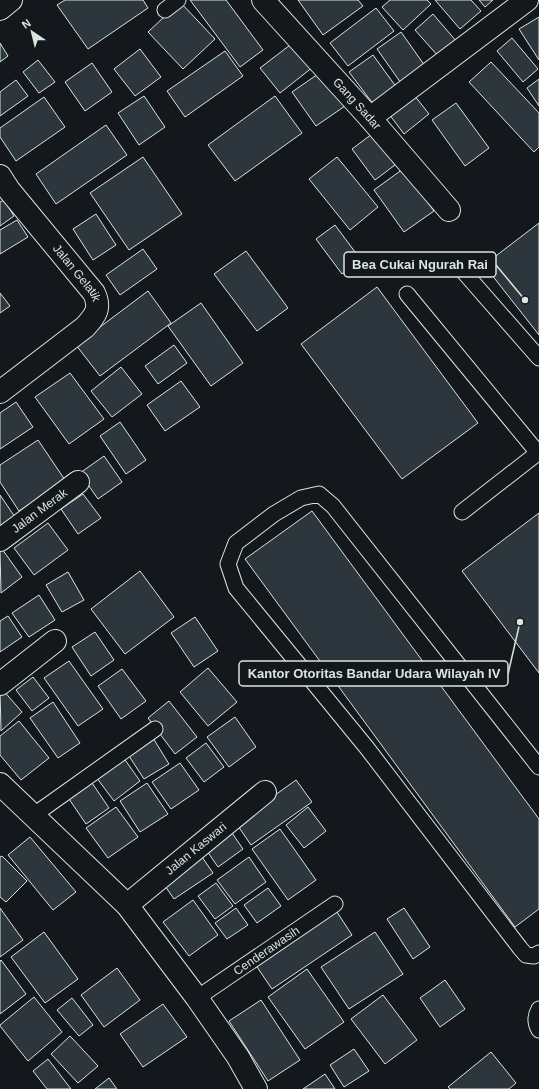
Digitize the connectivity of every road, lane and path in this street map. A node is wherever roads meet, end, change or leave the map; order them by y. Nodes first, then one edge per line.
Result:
1 (11, 0) edge
2 (178, 0) edge
3 (263, 0) edge
4 (527, 0) edge
5 (0, 9) edge
6 (165, 10) dead end
7 (370, 118) junction
8 (3, 187) edge
9 (449, 210) dead end
10 (456, 263) dead end
11 (407, 294) dead end
12 (539, 358) edge
13 (0, 392) edge
14 (539, 453) edge
15 (78, 482) dead end
16 (462, 512) dead end
17 (0, 540) edge
18 (55, 641) dead end
19 (0, 684) edge
20 (155, 729) dead end
21 (539, 767) edge
22 (0, 784) edge
23 (265, 792) dead end
24 (34, 815) junction
25 (336, 904) dead end
26 (127, 905) junction
27 (539, 952) edge
28 (197, 998) junction
29 (539, 1009) edge
30 (539, 1030) edge
31 (256, 1089) edge

1 - 5 street
2 - 6 lane
3 - 7 street, Gang Sadar
4 - 7 street
7 - 9 street, Gang Sadar
8 - 13 street, Jalan Gelatik
10 - 12 lane
11 - 14 lane
14 - 16 lane
15 - 17 street, Jalan Merak
18 - 19 street
20 - 24 lane
21 - 27 lane
22 - 24 street
23 - 26 street, Jalan Kaswari
24 - 26 street
25 - 28 lane, Cenderawasih
26 - 28 street
28 - 31 street
29 - 30 lane

